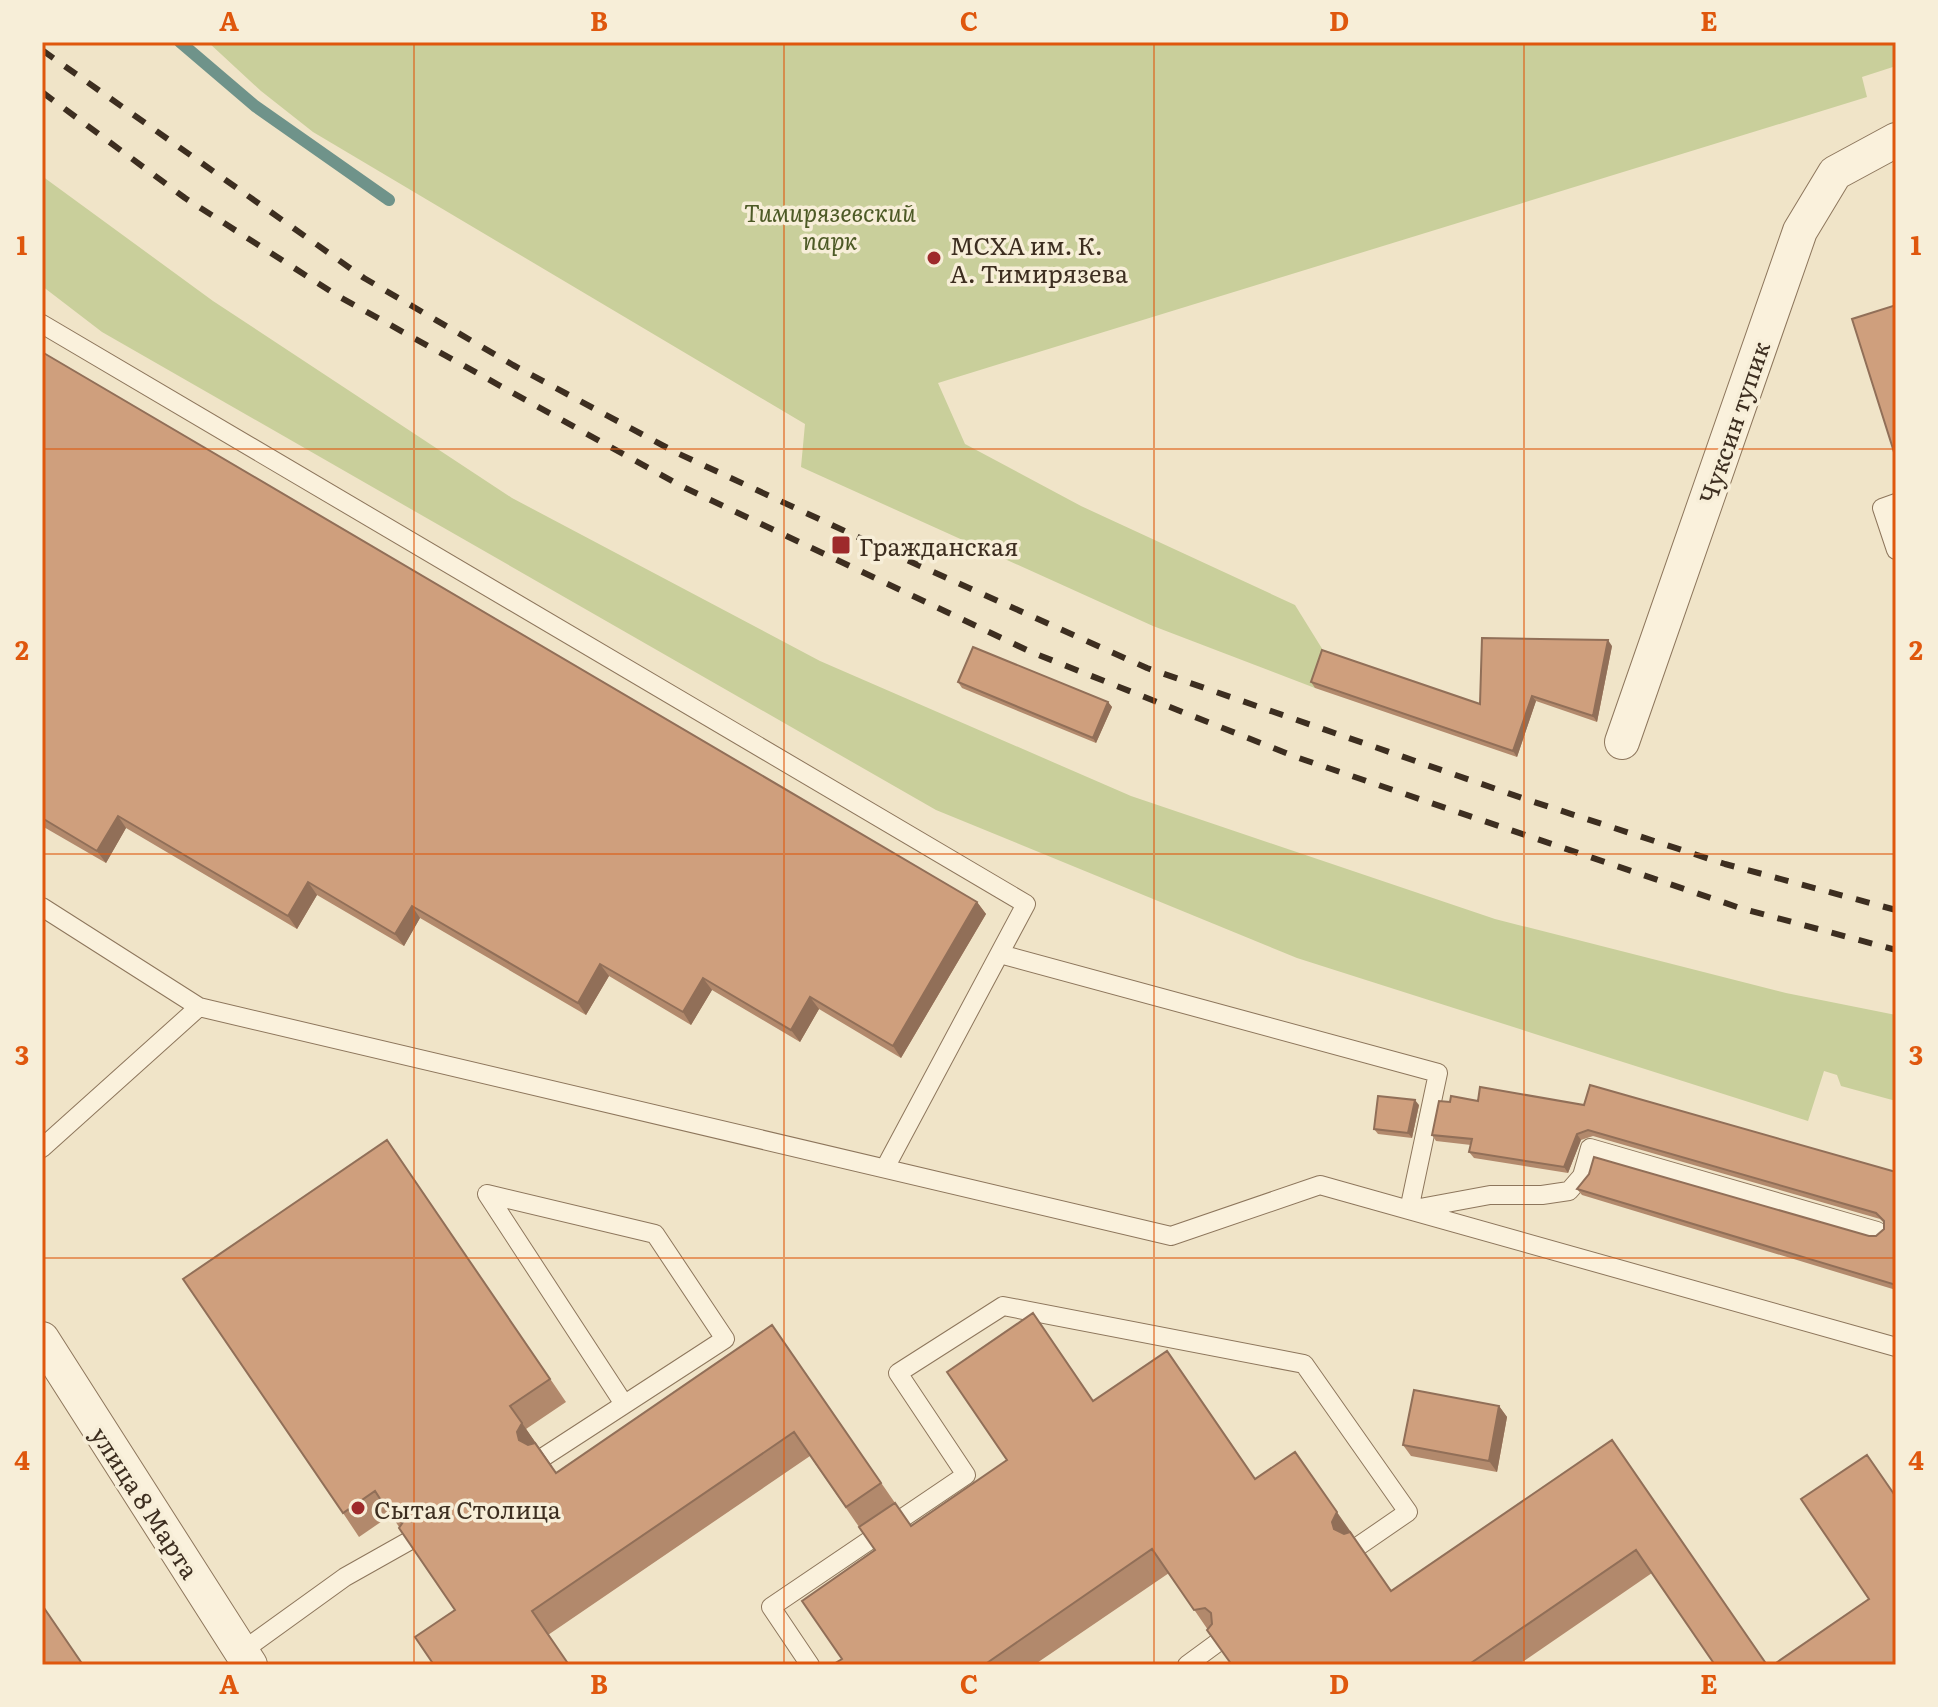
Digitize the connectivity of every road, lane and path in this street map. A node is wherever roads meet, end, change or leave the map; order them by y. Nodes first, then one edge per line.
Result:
1 (1896, 140) edge
2 (42, 324) edge
3 (1896, 503) edge
4 (1896, 550) edge
5 (1622, 742) dead end
6 (42, 907) edge
7 (1000, 954) junction
8 (199, 1007) junction
9 (42, 1148) edge
10 (885, 1168) junction
11 (1409, 1210) junction
12 (1877, 1231) edge
13 (42, 1339) edge
14 (1896, 1347) edge
15 (624, 1404) junction
16 (545, 1456) edge
17 (409, 1541) edge
18 (1360, 1545) edge
19 (1217, 1643) edge
20 (246, 1658) edge
21 (810, 1665) edge
22 (1187, 1665) edge

1 - 5 street, Чуксин тупик
2 - 7 lane
3 - 4 lane
6 - 8 lane
7 - 10 lane
7 - 11 lane
8 - 9 lane
8 - 10 lane
10 - 11 lane
11 - 12 lane
11 - 14 lane
13 - 20 street, улица 8 Марта
15 - 15 lane
15 - 16 lane
17 - 20 lane
18 - 21 lane
19 - 22 lane

